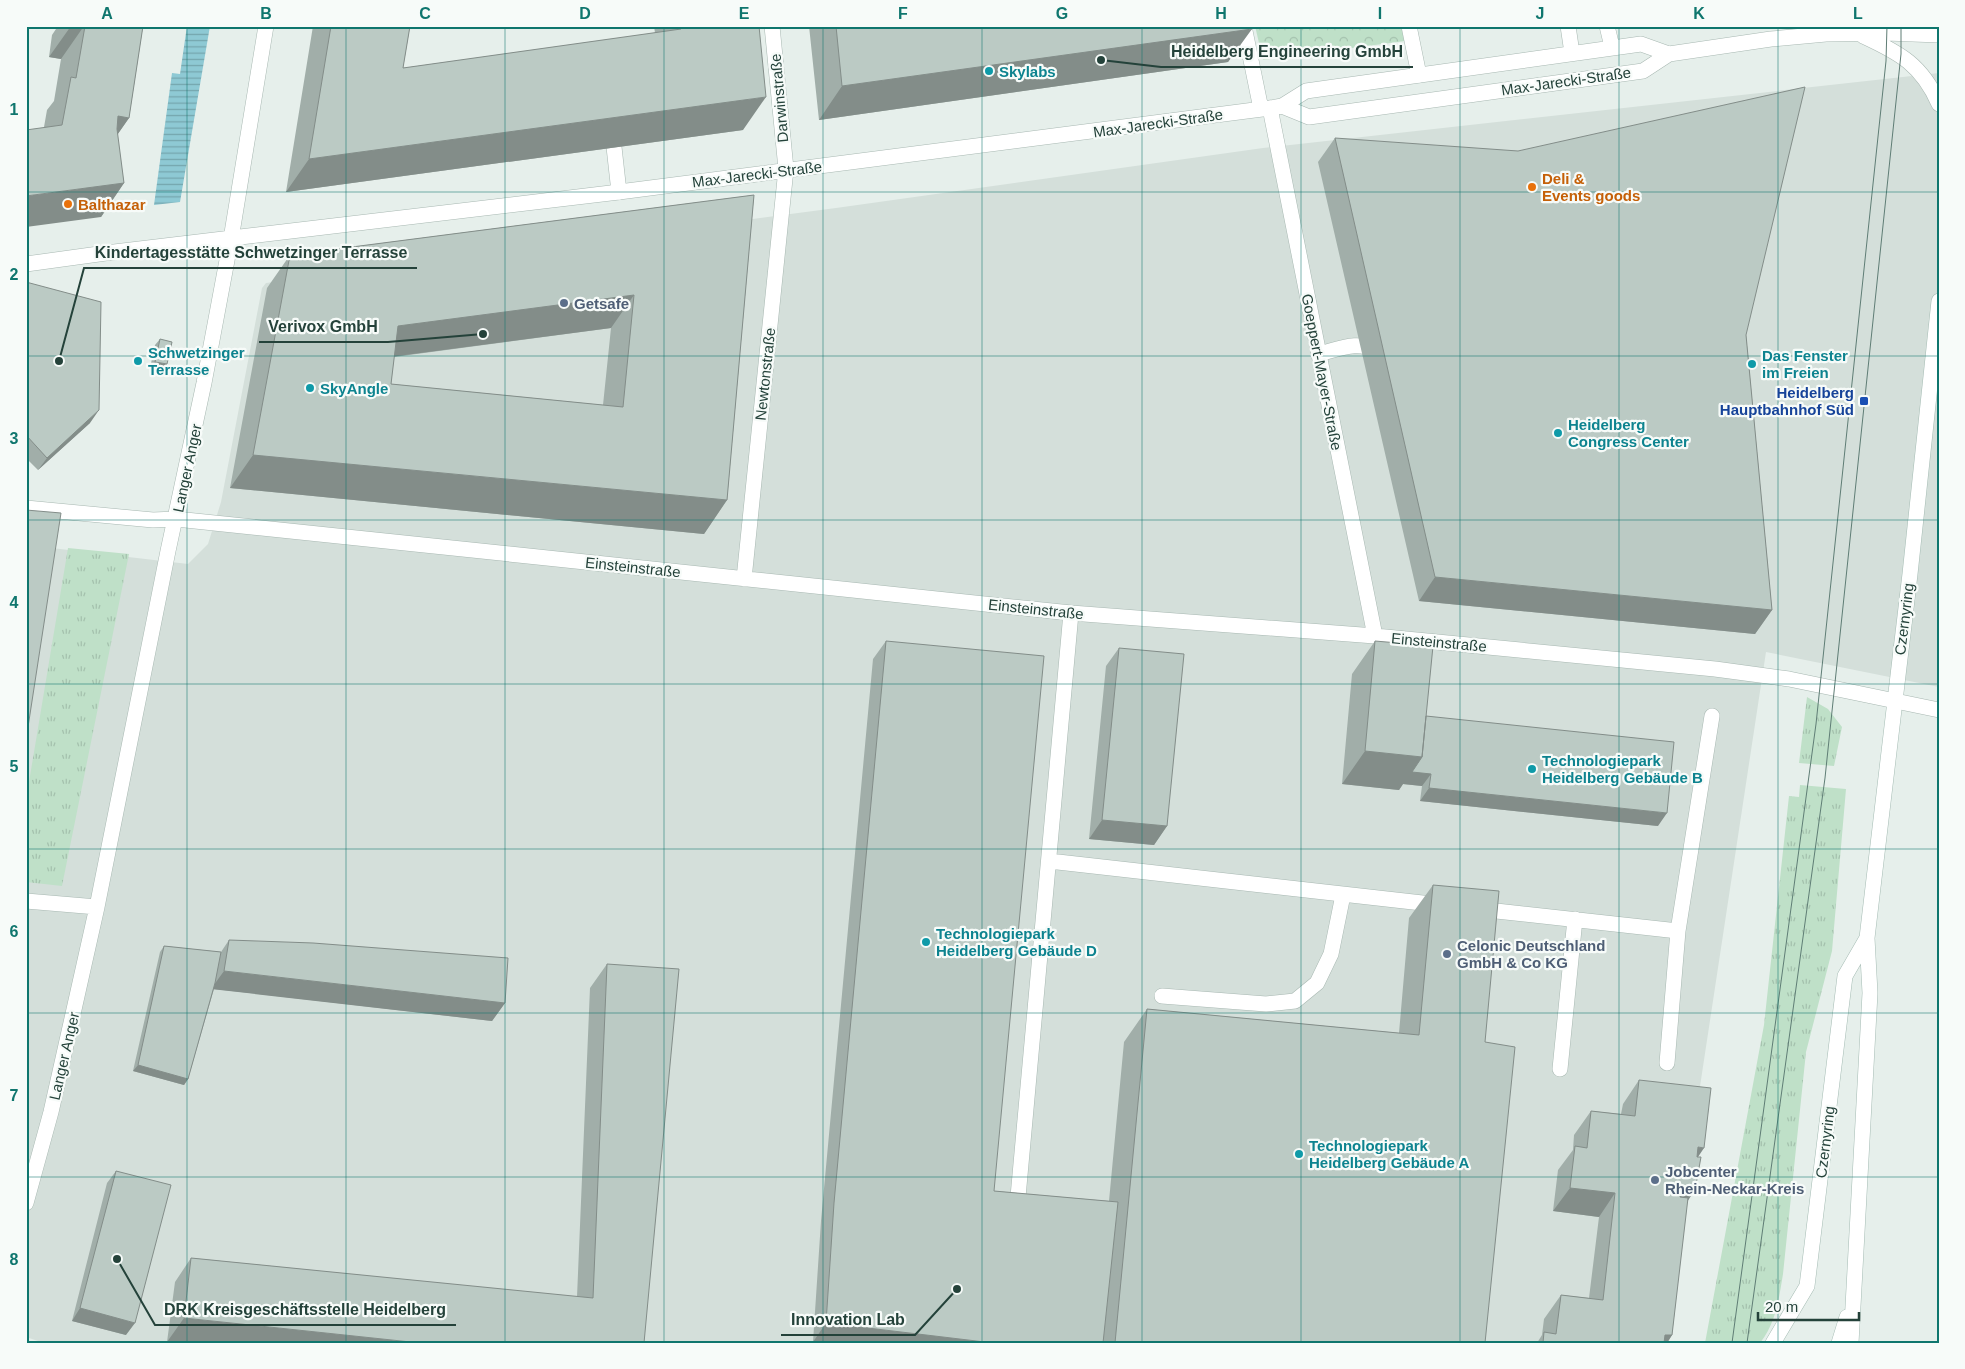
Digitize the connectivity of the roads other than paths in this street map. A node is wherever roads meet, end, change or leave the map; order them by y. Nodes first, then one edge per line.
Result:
1 (266, 26) edge
2 (772, 26) edge
3 (1244, 26) edge
4 (1409, 26) edge
5 (1568, 26) edge
6 (1607, 26) edge
7 (1860, 34) junction
8 (1939, 35) edge
9 (1612, 47) junction
10 (1572, 53) junction
11 (1669, 54) junction
12 (1419, 75) junction
13 (1939, 104) edge
14 (1271, 108) junction
15 (614, 147) edge
16 (786, 169) junction
17 (619, 192) junction
18 (231, 239) junction
19 (26, 264) edge
20 (1939, 301) edge
21 (1319, 354) junction
22 (1383, 370) edge
23 (26, 508) edge
24 (176, 520) junction
25 (744, 579) junction
26 (1071, 613) junction
27 (1375, 636) junction
28 (1894, 701) junction
29 (1939, 710) edge
30 (1712, 716) dead end
31 (1049, 861) junction
32 (1343, 895) junction
33 (26, 901) edge
34 (97, 907) junction
35 (1574, 920) junction
36 (1678, 931) junction
37 (1867, 938) junction
38 (1162, 996) dead end
39 (1667, 1063) dead end
40 (1560, 1070) dead end
41 (1018, 1197) edge
42 (26, 1203) edge
43 (1852, 1301) junction
44 (1773, 1343) edge
45 (1838, 1343) edge
46 (1851, 1343) edge

1 - 18 street, Langer Anger
2 - 16 street, Darwinstraße
3 - 14 street, Goeppert-Mayer-Straße
4 - 12 street
5 - 10 street
6 - 9 street
7 - 8 street, Max-Jarecki-Straße
7 - 11 street, Max-Jarecki-Straße
7 - 13 street, Max-Jarecki-Straße
9 - 10 street, Max-Jarecki-Straße
9 - 11 street, Max-Jarecki-Straße
10 - 12 street, Max-Jarecki-Straße
11 - 14 street, Max-Jarecki-Straße
12 - 14 street, Max-Jarecki-Straße
14 - 16 street, Max-Jarecki-Straße
14 - 21 street, Goeppert-Mayer-Straße
15 - 17 street
16 - 17 street, Max-Jarecki-Straße
16 - 25 street, Newtonstraße
17 - 18 street, Max-Jarecki-Straße
18 - 19 street
18 - 24 street, Langer Anger
20 - 28 street, Czernyring
21 - 22 street
21 - 27 street, Goeppert-Mayer-Straße
23 - 24 street
24 - 25 street, Einsteinstraße
24 - 34 street, Langer Anger
25 - 26 street, Einsteinstraße
26 - 27 street, Einsteinstraße
26 - 31 street
27 - 28 street, Einsteinstraße
28 - 29 street, Einsteinstraße
28 - 37 street, Czernyring
30 - 36 street
31 - 32 street
31 - 41 street
32 - 35 street
32 - 38 street
33 - 34 street
34 - 42 street, Langer Anger
35 - 36 street
35 - 40 street
36 - 39 street
37 - 43 street, Czernyring
37 - 44 street, Czernyring
43 - 45 street, Czernyring
43 - 46 street, Czernyring

